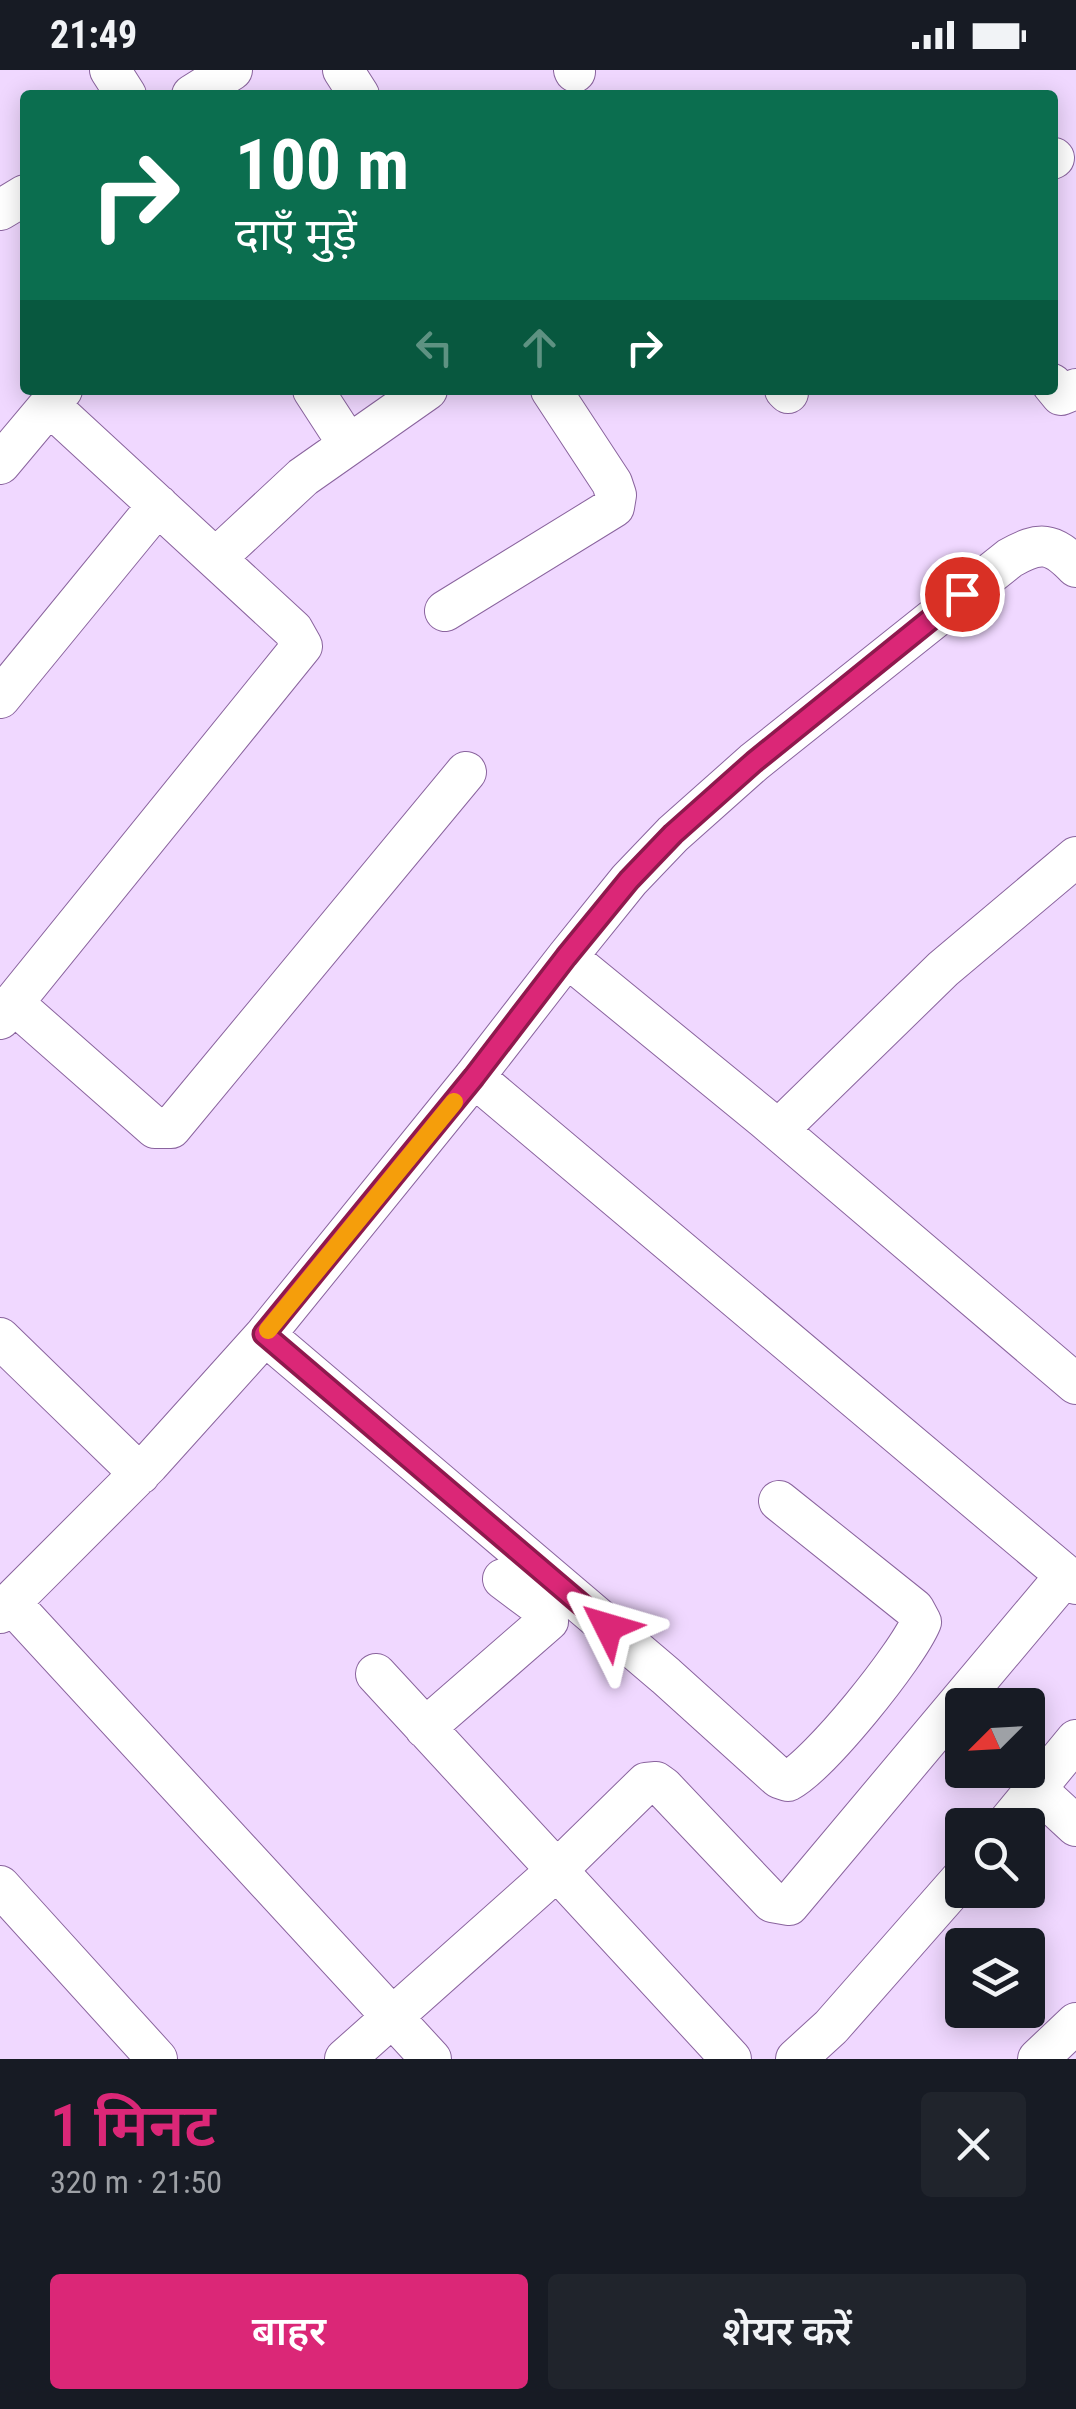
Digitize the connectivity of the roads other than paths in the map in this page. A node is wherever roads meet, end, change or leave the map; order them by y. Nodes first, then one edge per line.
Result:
1 (232, 70) edge
2 (200, 90) edge
3 (317, 395) edge
4 (419, 395) edge
5 (555, 395) edge
6 (55, 398) edge
7 (348, 444) junction
8 (0, 464) edge
9 (158, 505) junction
10 (216, 558) junction
11 (1076, 568) edge
12 (445, 610) dead end
13 (0, 698) edge
14 (466, 772) dead end
15 (1076, 858) edge
16 (566, 957) junction
17 (7, 1011) edge
18 (474, 1077) junction
19 (778, 1130) junction
20 (264, 1334) junction
21 (0, 1338) edge
22 (1076, 1384) edge
23 (140, 1474) junction
24 (779, 1501) dead end
25 (503, 1579) dead end
26 (1071, 1579) edge
27 (6, 1608) edge
28 (376, 1674) dead end
29 (424, 1728) junction
30 (1076, 1740) edge
31 (1036, 1789) junction
32 (1020, 1808) edge
33 (1076, 1826) edge
34 (555, 1872) junction
35 (0, 1886) edge
36 (945, 1897) edge
37 (393, 2016) junction
38 (1076, 2023) edge
39 (156, 2059) edge
40 (344, 2059) edge
41 (431, 2059) edge
42 (730, 2059) edge
43 (796, 2059) edge
44 (1038, 2059) edge

1 - 2 street
3 - 7 street
4 - 7 street
5 - 12 street
6 - 8 street
6 - 9 street
7 - 10 street
9 - 10 street
9 - 13 street
10 - 17 street
11 - 16 street
14 - 17 street
15 - 19 street
16 - 18 street
16 - 19 street
18 - 20 street
18 - 26 street
19 - 22 street
20 - 23 street
20 - 24 street
21 - 23 street
23 - 27 street
25 - 29 street
26 - 34 street
27 - 37 street
28 - 29 street
29 - 34 street
30 - 31 street
31 - 32 street
31 - 33 street
34 - 37 street
34 - 42 street
35 - 39 street
36 - 43 street
37 - 40 street
37 - 41 street
38 - 44 street

